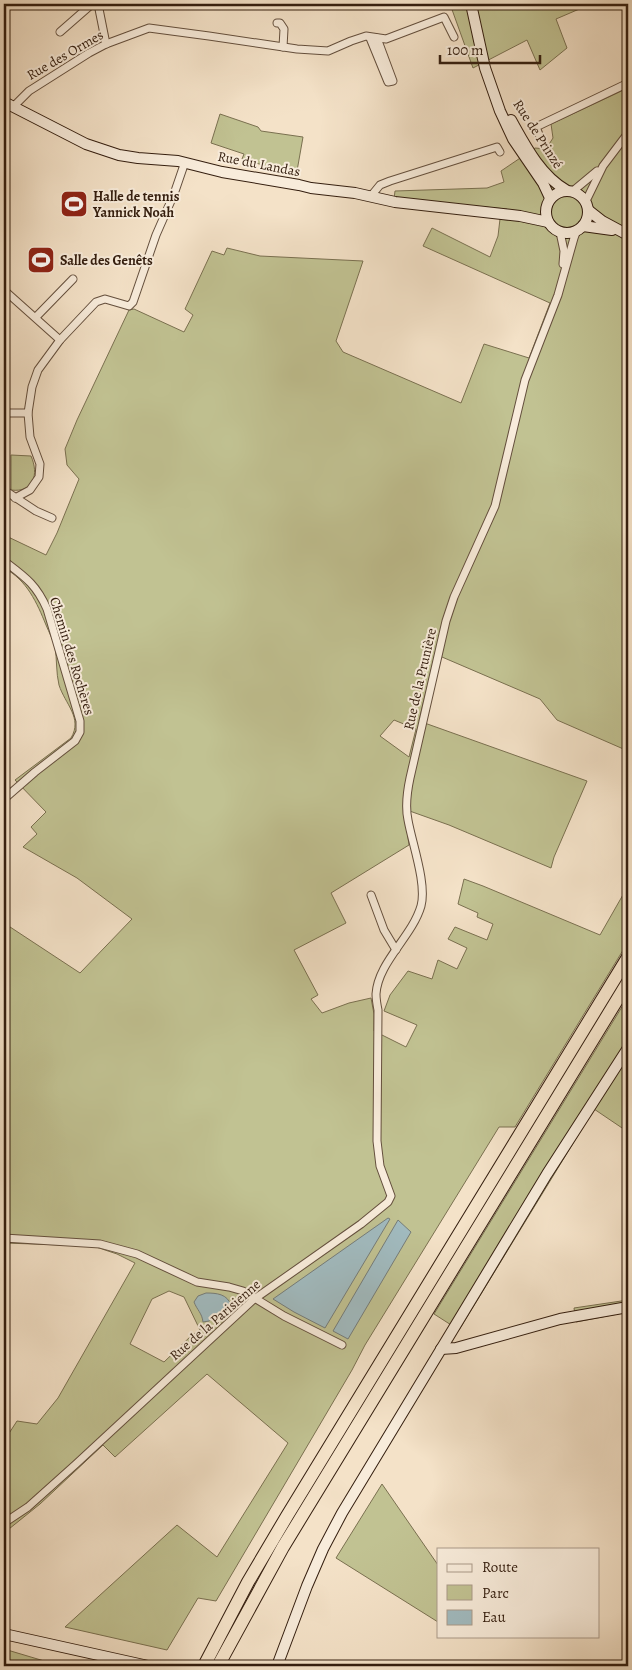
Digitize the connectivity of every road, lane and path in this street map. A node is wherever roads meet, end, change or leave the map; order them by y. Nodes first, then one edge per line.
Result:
1 (92, 4) edge
2 (98, 4) edge
3 (471, 4) edge
4 (277, 23) dead end
5 (60, 32) dead end
6 (454, 37) dead end
7 (374, 38) junction
8 (106, 44) junction
9 (283, 47) junction
10 (628, 85) edge
11 (493, 88) junction
12 (7, 106) edge
13 (628, 133) edge
14 (540, 137) dead end
15 (500, 152) dead end
16 (185, 162) junction
17 (603, 166) junction
18 (569, 191) junction
19 (371, 196) junction
20 (548, 202) junction
21 (587, 206) junction
22 (520, 216) junction
23 (548, 222) junction
24 (580, 228) junction
25 (560, 232) junction
26 (623, 233) edge
27 (563, 278) junction
28 (73, 279) dead end
29 (4, 290) edge
30 (36, 317) junction
31 (60, 340) junction
32 (4, 413) edge
33 (28, 413) junction
34 (4, 490) edge
35 (15, 498) junction
36 (52, 518) dead end
37 (4, 561) edge
38 (4, 799) edge
39 (371, 895) dead end
40 (396, 950) junction
41 (628, 957) edge
42 (628, 982) edge
43 (628, 1048) edge
44 (377, 1091) joint
45 (4, 1238) edge
46 (256, 1298) junction
47 (628, 1307) edge
48 (448, 1338) junction
49 (477, 1341) junction
50 (342, 1345) dead end
51 (441, 1349) junction
52 (4, 1523) edge
53 (4, 1634) edge
54 (288, 1640) junction
55 (218, 1658) edge
56 (148, 1666) edge
57 (204, 1666) edge
58 (277, 1666) edge
59 (284, 1666) edge

1 - 5 street
2 - 8 street
3 - 11 street, Rue de Prinzé
4 - 9 street
6 - 7 street, Rue des Ormes
7 - 7 street
7 - 9 street, Rue des Ormes
8 - 9 street, Rue des Ormes
8 - 12 street, Rue des Ormes
10 - 14 street
11 - 18 street, Rue de Prinzé
11 - 20 street, Rue de Prinzé
12 - 16 street, Rue du Landas
13 - 17 street
15 - 19 street
16 - 19 street, Rue du Landas
16 - 31 street
17 - 18 street
17 - 21 street
18 - 20 street
18 - 21 street
19 - 22 street, Rue du Landas
20 - 22 street, Rue du Landas
20 - 23 street
21 - 24 street
21 - 26 street
22 - 23 street, Rue du Landas
23 - 25 street
24 - 25 street
24 - 26 street
24 - 27 street, Rue de la Prunière
25 - 27 street, Rue de la Prunière
27 - 40 street, Rue de la Prunière
28 - 30 street
29 - 30 street
30 - 31 street
31 - 33 street
32 - 33 street
33 - 35 street
34 - 35 street
35 - 36 street
37 - 38 street, Chemin des Rochères
39 - 40 street
40 - 44 street, Rue de la Prunière
41 - 55 highway
42 - 55 highway
43 - 48 street
44 - 46 street, Rue de la Parisienne
45 - 46 street
46 - 50 street
46 - 52 street, Rue de la Parisienne
47 - 49 street
48 - 49 street
48 - 51 street
49 - 51 street
51 - 54 street
53 - 56 street
54 - 58 street
54 - 59 street
55 - 57 highway

